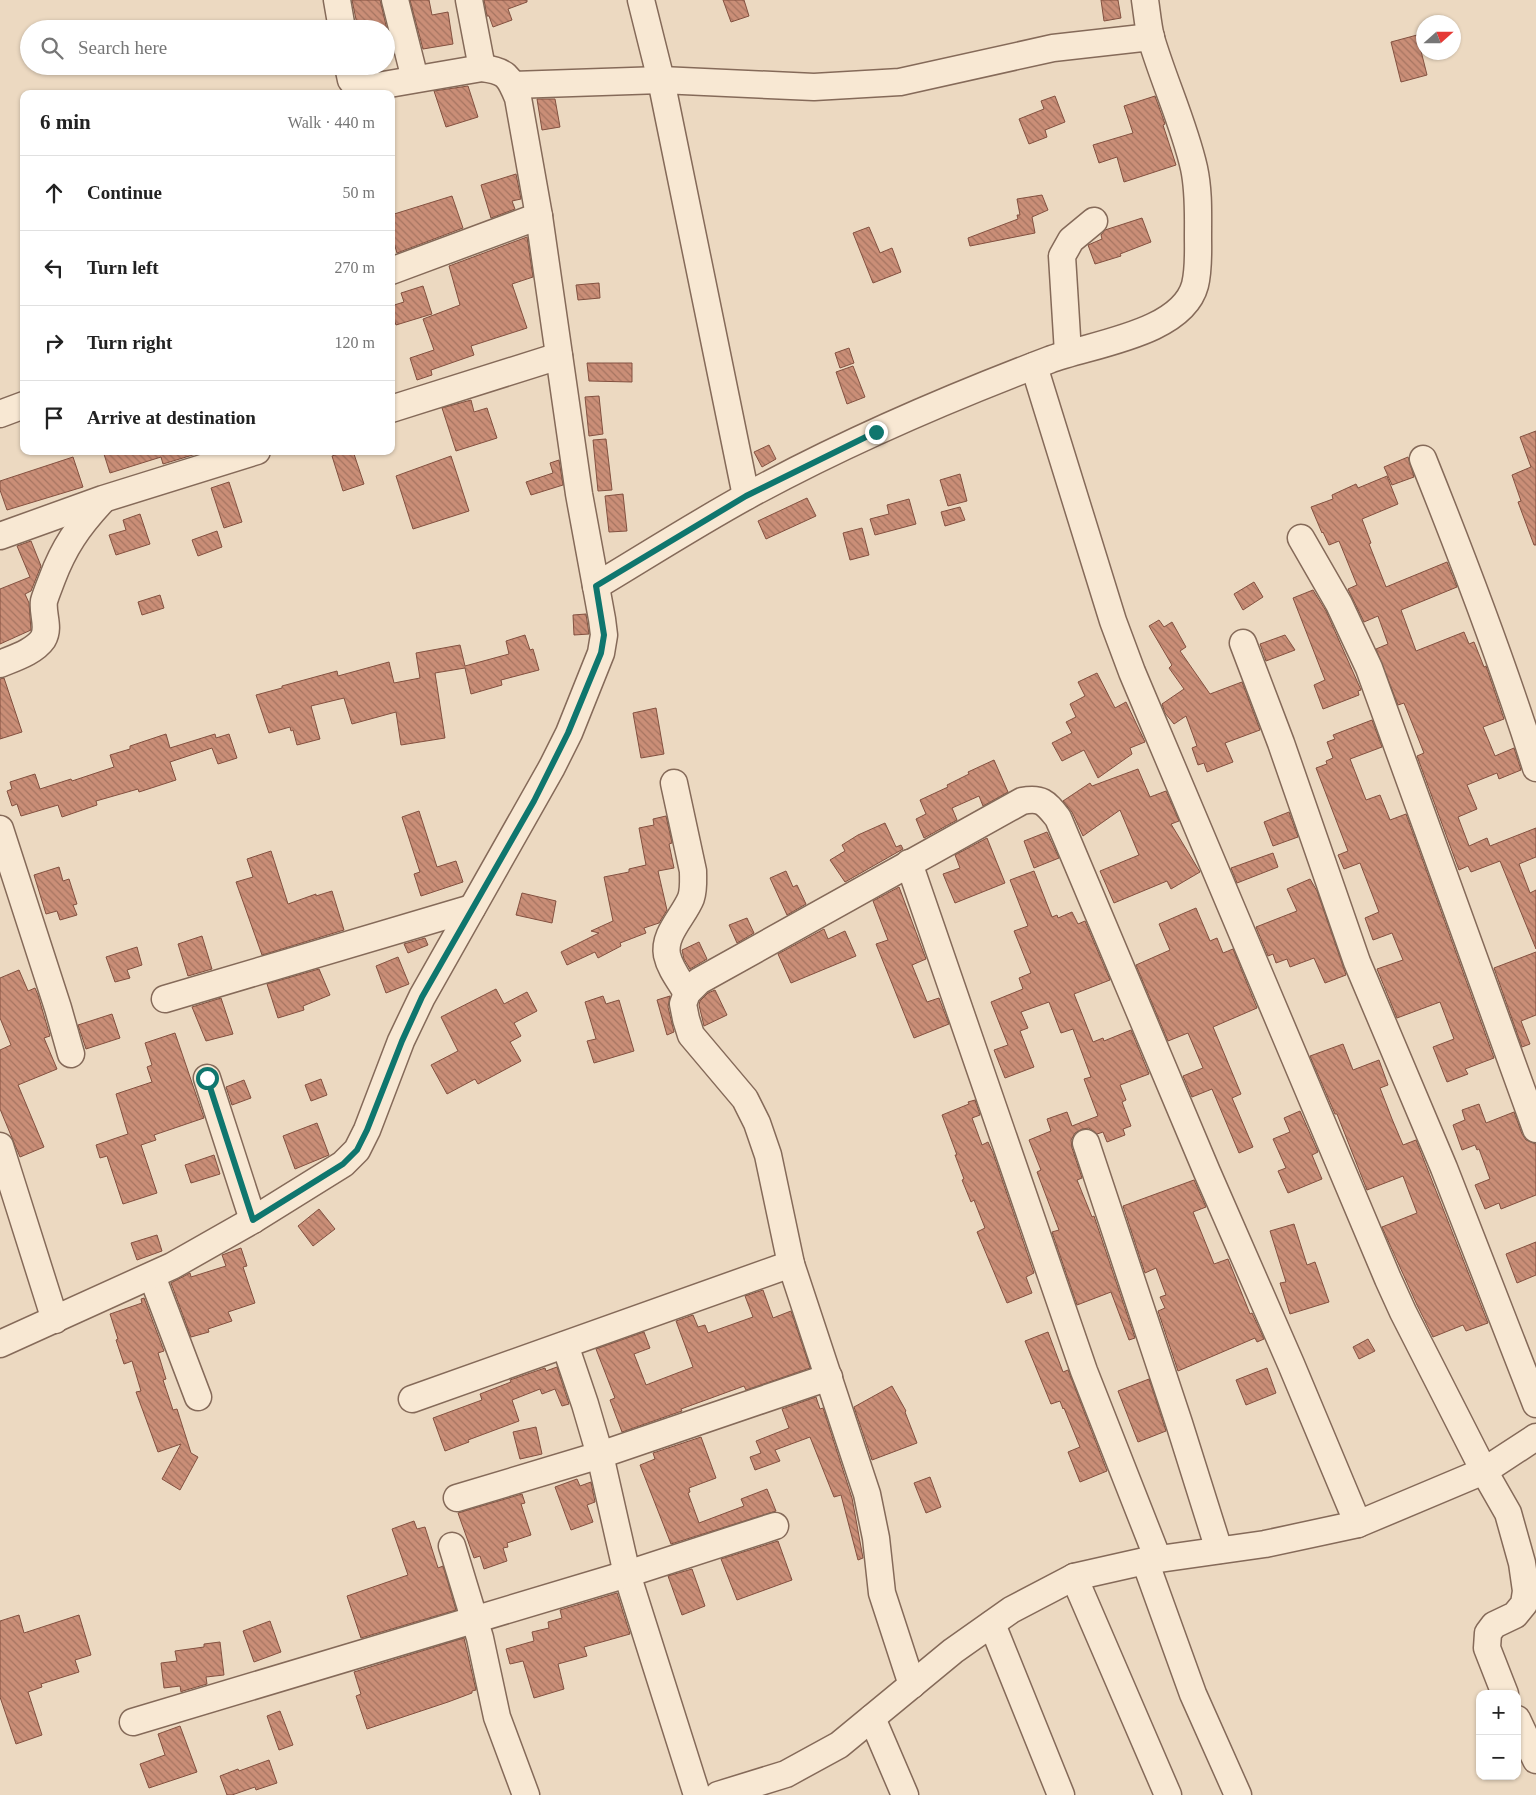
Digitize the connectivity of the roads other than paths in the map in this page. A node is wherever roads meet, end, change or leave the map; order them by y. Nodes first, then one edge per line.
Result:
1 (337, 0) edge
2 (395, 0) edge
3 (469, 0) edge
4 (641, 0) edge
5 (1145, 0) edge
6 (340, 20) edge
7 (1151, 37) junction
8 (482, 68) junction
9 (351, 75) edge
10 (415, 79) junction
11 (661, 80) junction
12 (513, 85) junction
13 (540, 216) junction
14 (1094, 221) dead end
15 (395, 270) edge
16 (1068, 352) junction
17 (559, 356) junction
18 (1034, 366) junction
19 (20, 406) edge
20 (395, 408) edge
21 (0, 414) edge
22 (244, 455) edge
23 (1423, 459) dead end
24 (746, 496) junction
25 (103, 500) junction
26 (0, 536) edge
27 (1301, 538) dead end
28 (596, 586) junction
29 (1243, 643) dead end
30 (0, 664) edge
31 (1536, 768) edge
32 (674, 784) dead end
33 (0, 829) edge
34 (909, 863) junction
35 (472, 908) junction
36 (687, 993) junction
37 (165, 999) dead end
38 (71, 1054) dead end
39 (207, 1078) dead end
40 (1536, 1128) edge
41 (1086, 1143) dead end
42 (0, 1146) edge
43 (253, 1220) junction
44 (791, 1264) junction
45 (152, 1276) junction
46 (55, 1320) junction
47 (0, 1344) edge
48 (565, 1345) junction
49 (829, 1377) junction
50 (198, 1397) dead end
51 (412, 1399) dead end
52 (1536, 1404) edge
53 (1536, 1438) edge
54 (600, 1455) junction
55 (1484, 1471) junction
56 (457, 1498) dead end
57 (1358, 1524) junction
58 (775, 1526) dead end
59 (452, 1546) dead end
60 (1220, 1550) junction
61 (1152, 1560) junction
62 (627, 1574) junction
63 (1074, 1577) junction
64 (475, 1618) junction
65 (992, 1624) junction
66 (912, 1685) junction
67 (1503, 1690) edge
68 (872, 1718) junction
69 (133, 1722) dead end
70 (1521, 1728) edge
71 (1536, 1760) edge
72 (526, 1795) edge
73 (697, 1795) edge
74 (718, 1795) edge
75 (905, 1795) edge
76 (1061, 1795) edge
77 (1168, 1795) edge
78 (1238, 1795) edge

1 - 6 street
2 - 10 street
3 - 8 street
4 - 11 street
5 - 7 street
7 - 11 street
7 - 16 street
8 - 10 street
8 - 12 street
9 - 10 street
11 - 12 street
11 - 24 street
12 - 13 street
13 - 15 street
13 - 17 street
14 - 16 street
16 - 18 street
17 - 20 street
17 - 28 street
18 - 24 street
18 - 55 street
19 - 21 street
22 - 25 street
23 - 31 street
24 - 28 street
25 - 26 street
25 - 30 street
27 - 40 street
28 - 35 street
29 - 52 street
32 - 36 street
33 - 38 street
34 - 36 street
34 - 57 street
34 - 61 street
35 - 37 street
35 - 43 street
36 - 44 street
39 - 43 street
41 - 60 street
42 - 46 street
43 - 45 street
44 - 48 street
44 - 49 street
45 - 46 street
45 - 50 street
46 - 47 street
48 - 51 street
48 - 54 street
49 - 54 street
49 - 66 street
53 - 55 street
54 - 56 street
54 - 62 street
55 - 57 street
55 - 67 street
57 - 60 street
58 - 62 street
59 - 64 street
60 - 61 street
61 - 63 street
61 - 78 street
62 - 64 street
62 - 73 street
63 - 65 street
63 - 77 street
64 - 69 street
64 - 72 street
65 - 66 street
65 - 76 street
66 - 68 street
68 - 74 street
68 - 75 street
70 - 71 street

